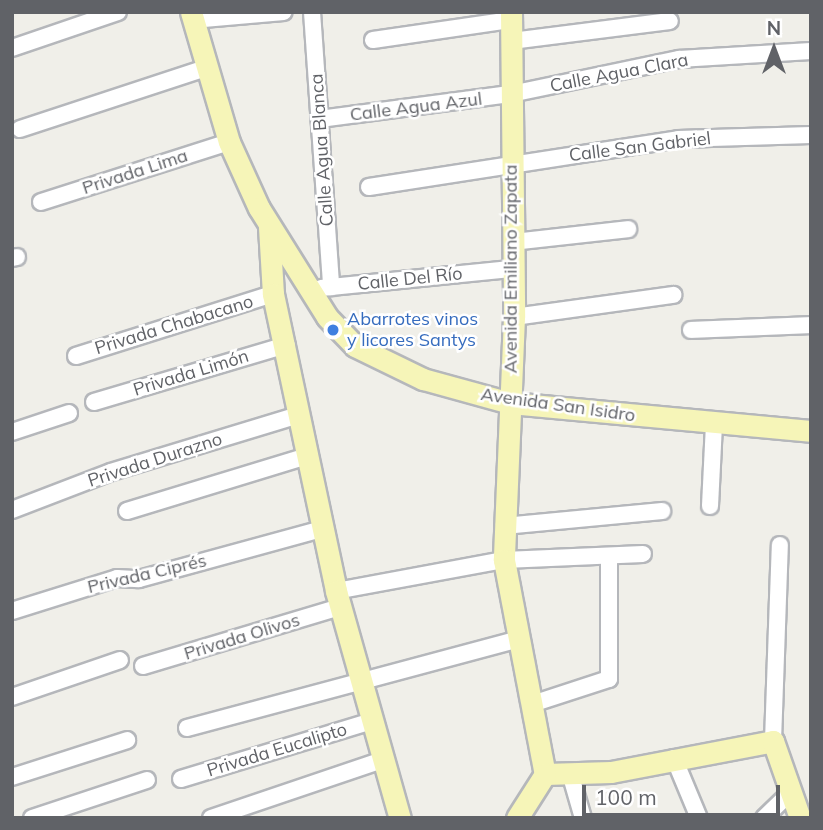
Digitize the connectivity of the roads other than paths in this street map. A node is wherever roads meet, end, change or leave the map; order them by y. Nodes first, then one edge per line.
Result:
1 (118, 12) edge
2 (284, 12) edge
3 (312, 12) edge
4 (240, 15) edge
5 (192, 16) edge
6 (670, 21) dead end
7 (511, 24) edge
8 (373, 40) dead end
9 (12, 48) edge
10 (811, 51) edge
11 (206, 68) junction
12 (511, 94) junction
13 (320, 119) junction
14 (20, 129) dead end
15 (811, 135) edge
16 (229, 142) junction
17 (512, 163) junction
18 (369, 187) dead end
19 (41, 202) dead end
20 (269, 226) junction
21 (628, 229) dead end
22 (513, 242) junction
23 (513, 269) junction
24 (331, 287) junction
25 (307, 289) junction
26 (272, 294) junction
27 (673, 295) dead end
28 (514, 317) junction
29 (811, 325) edge
30 (691, 330) dead end
31 (287, 345) junction
32 (76, 356) dead end
33 (94, 402) dead end
34 (510, 403) junction
35 (69, 413) dead end
36 (299, 415) junction
37 (713, 424) junction
38 (811, 431) edge
39 (12, 432) edge
40 (307, 456) junction
41 (710, 506) dead end
42 (12, 510) edge
43 (127, 511) dead end
44 (662, 511) dead end
45 (504, 526) junction
46 (322, 529) junction
47 (780, 545) dead end
48 (643, 554) dead end
49 (609, 556) junction
50 (504, 560) junction
51 (338, 599) junction
52 (12, 611) edge
53 (519, 639) junction
54 (120, 660) dead end
55 (143, 666) dead end
56 (358, 678) junction
57 (12, 697) edge
58 (532, 704) junction
59 (372, 722) junction
60 (187, 728) dead end
61 (127, 740) dead end
62 (773, 741) junction
63 (674, 758) junction
64 (382, 760) junction
65 (570, 773) junction
66 (545, 774) junction
67 (12, 777) edge
68 (181, 779) dead end
69 (148, 780) dead end
70 (791, 792) junction
71 (803, 815) edge
72 (32, 818) edge
73 (211, 818) edge
74 (400, 818) edge
75 (517, 818) edge
76 (583, 818) edge
77 (699, 818) edge
78 (764, 818) edge

1 - 9 street
2 - 4 street
3 - 13 street, Calle Agua Blanca
4 - 5 street
5 - 11 main road, Avenida San Isidro
6 - 7 street
7 - 8 street
7 - 12 main road, Avenida Emiliano Zapata
10 - 12 street, Calle Agua Clara
11 - 14 street
11 - 16 main road, Avenida San Isidro
12 - 13 street, Calle Agua Azul
12 - 17 main road, Avenida Emiliano Zapata
13 - 24 street, Calle Agua Blanca
15 - 17 street, Calle San Gabriel
16 - 19 street, Privada Lima
16 - 20 main road, Avenida San Isidro
17 - 18 street, Calle San Gabriel
17 - 22 main road, Avenida Emiliano Zapata
20 - 25 main road, Avenida San Isidro
20 - 26 main road
21 - 22 street
22 - 23 main road, Avenida Emiliano Zapata
23 - 24 street, Calle Del Río
23 - 28 main road, Avenida Emiliano Zapata
24 - 25 street, Calle Del Río
25 - 34 main road, Avenida San Isidro
26 - 31 main road
26 - 32 street, Privada Chabacano
27 - 28 street
28 - 34 main road, Avenida Emiliano Zapata
29 - 30 street
31 - 33 street, Privada Limón
31 - 36 main road
34 - 37 main road, Avenida San Isidro
34 - 45 main road, Avenida Emiliano Zapata
35 - 39 street
36 - 40 main road
36 - 42 street, Privada Durazno
37 - 38 main road, Avenida San Isidro
37 - 41 street
40 - 43 street
40 - 46 main road
44 - 45 street
45 - 50 main road, Avenida Emiliano Zapata
46 - 51 main road
46 - 52 street, Privada Ciprés
47 - 62 street
48 - 49 street, Privada Olivos
49 - 50 street, Privada Olivos
49 - 58 street
50 - 51 street, Privada Olivos
50 - 53 main road, Avenida Emiliano Zapata
51 - 55 street, Privada Olivos
51 - 56 main road
53 - 56 street
53 - 58 main road, Avenida Emiliano Zapata
54 - 57 street
56 - 59 main road
56 - 60 street
58 - 66 main road, Avenida Emiliano Zapata
59 - 64 main road
59 - 68 street, Privada Eucalipto
61 - 67 street
62 - 63 main road
62 - 70 main road
63 - 65 main road
63 - 77 street
64 - 73 street
64 - 74 main road
65 - 66 main road
65 - 76 street
66 - 75 main road
69 - 72 street
70 - 71 main road
70 - 78 street

